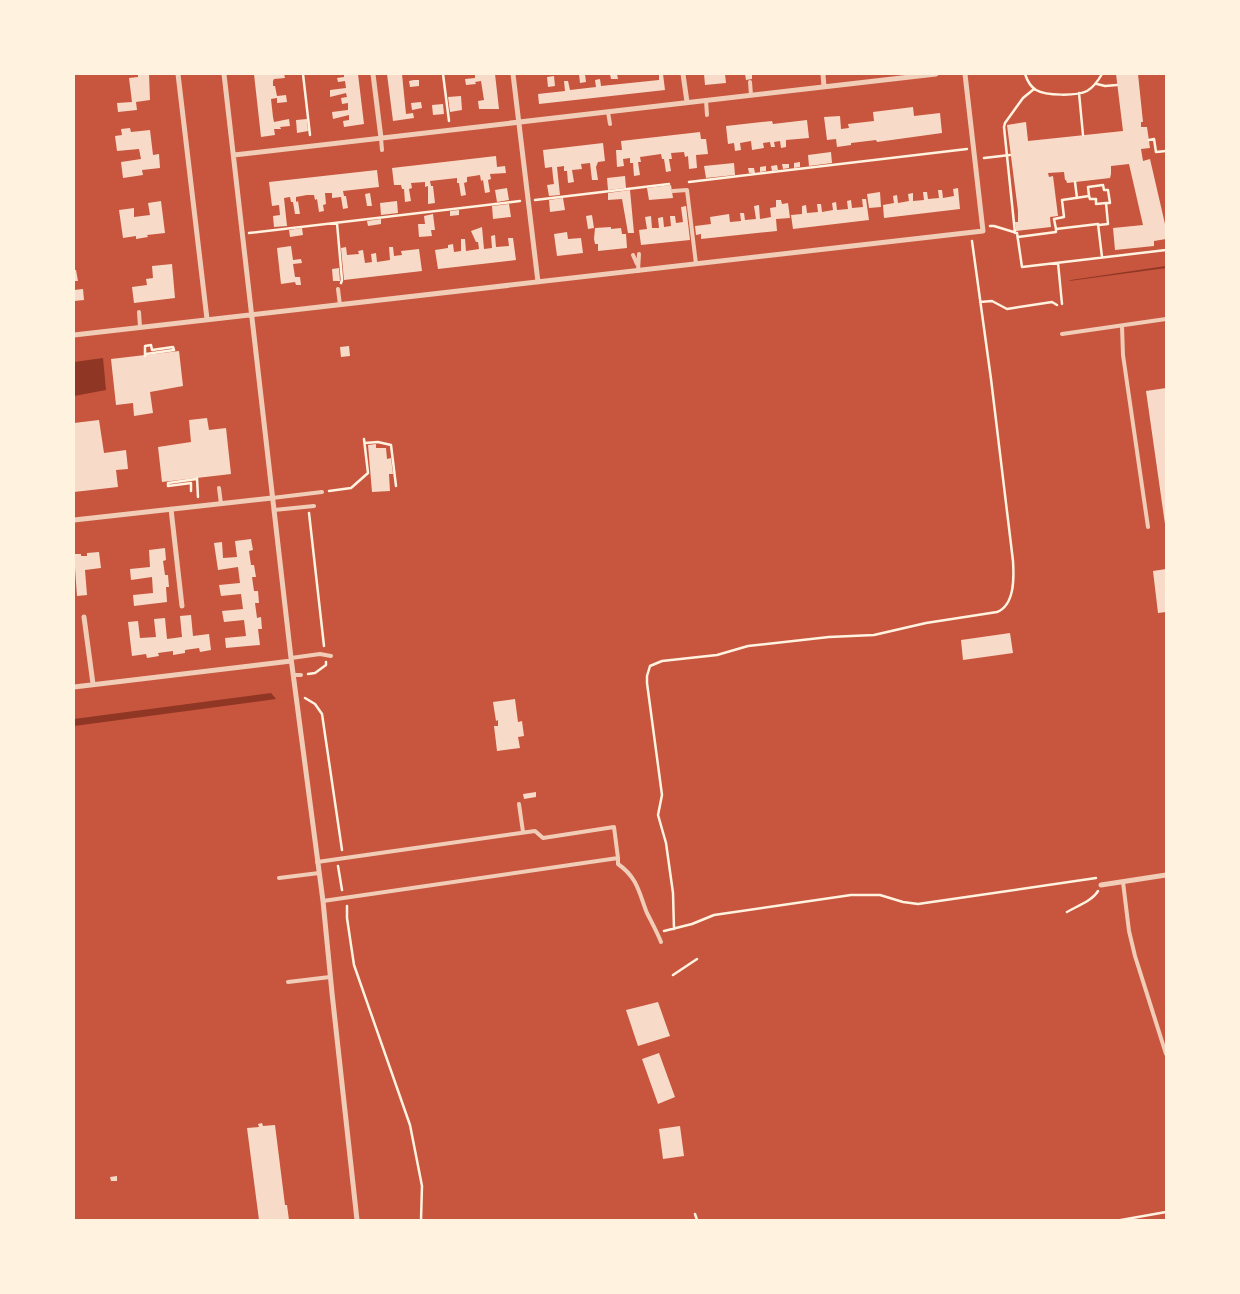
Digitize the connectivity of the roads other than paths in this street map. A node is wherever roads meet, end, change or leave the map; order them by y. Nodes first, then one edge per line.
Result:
1 (178, 74) edge
2 (224, 74) edge
3 (373, 74) edge
4 (513, 74) edge
5 (683, 74) edge
6 (823, 74) edge
7 (936, 74) edge
8 (965, 74) edge
9 (750, 82) dead end
10 (824, 86) junction
11 (751, 95) junction
12 (706, 100) junction
13 (687, 102) junction
14 (608, 112) junction
15 (707, 115) dead end
16 (519, 122) junction
17 (610, 124) dead end
18 (381, 138) junction
19 (382, 150) dead end
20 (234, 155) junction
21 (673, 191) dead end
22 (639, 254) dead end
23 (633, 255) dead end
24 (696, 264) junction
25 (638, 268) junction
26 (538, 282) junction
27 (338, 289) dead end
28 (340, 305) junction
29 (139, 312) dead end
30 (252, 315) junction
31 (207, 319) junction
32 (1166, 319) edge
33 (1122, 326) junction
34 (140, 327) junction
35 (1062, 334) dead end
36 (74, 335) edge
37 (219, 488) dead end
38 (322, 492) road end
39 (272, 498) junction
40 (221, 504) junction
41 (314, 506) dead end
42 (171, 509) junction
43 (274, 510) junction
44 (74, 520) edge
45 (1148, 527) dead end
46 (182, 606) dead end
47 (84, 617) dead end
48 (331, 656) dead end
49 (291, 660) junction
50 (301, 675) road end
51 (293, 676) junction
52 (93, 684) junction
53 (74, 687) edge
54 (518, 804) dead end
55 (523, 832) junction
56 (618, 858) junction
57 (318, 862) junction
58 (319, 873) junction
59 (1166, 876) edge
60 (279, 878) dead end
61 (1123, 882) junction
62 (1101, 885) road end
63 (323, 901) junction
64 (661, 942) dead end
65 (330, 978) junction
66 (288, 982) dead end
67 (1166, 1054) edge
68 (357, 1220) edge

1 - 31 street
2 - 20 street
3 - 18 street
4 - 16 street
5 - 13 street
6 - 10 street
7 - 10 street
8 - 24 street
9 - 11 lane
10 - 11 street
11 - 12 street
12 - 13 street
12 - 15 lane
13 - 14 street
14 - 16 street
14 - 17 lane
16 - 18 street
16 - 26 street
18 - 19 lane
18 - 20 street
20 - 30 street
21 - 24 lane
22 - 25 lane
23 - 25 lane
24 - 25 street
25 - 26 street
26 - 28 street
27 - 28 lane
28 - 30 street
29 - 34 lane
30 - 31 street
30 - 39 street
31 - 34 street
32 - 33 lane
33 - 35 lane
33 - 45 lane
34 - 36 street
37 - 40 lane
38 - 39 lane
39 - 40 street
39 - 43 street
40 - 42 street
41 - 43 lane
42 - 44 street
42 - 46 street
43 - 49 street
47 - 52 street
48 - 49 lane
49 - 51 street
49 - 52 street
50 - 51 lane
51 - 57 street
52 - 53 street
54 - 55 lane
55 - 56 lane
55 - 57 lane
56 - 63 lane
56 - 64 lane
57 - 58 street
58 - 60 lane
58 - 63 street
59 - 61 street
61 - 62 street
61 - 67 lane
63 - 65 street
65 - 66 lane
65 - 68 street

